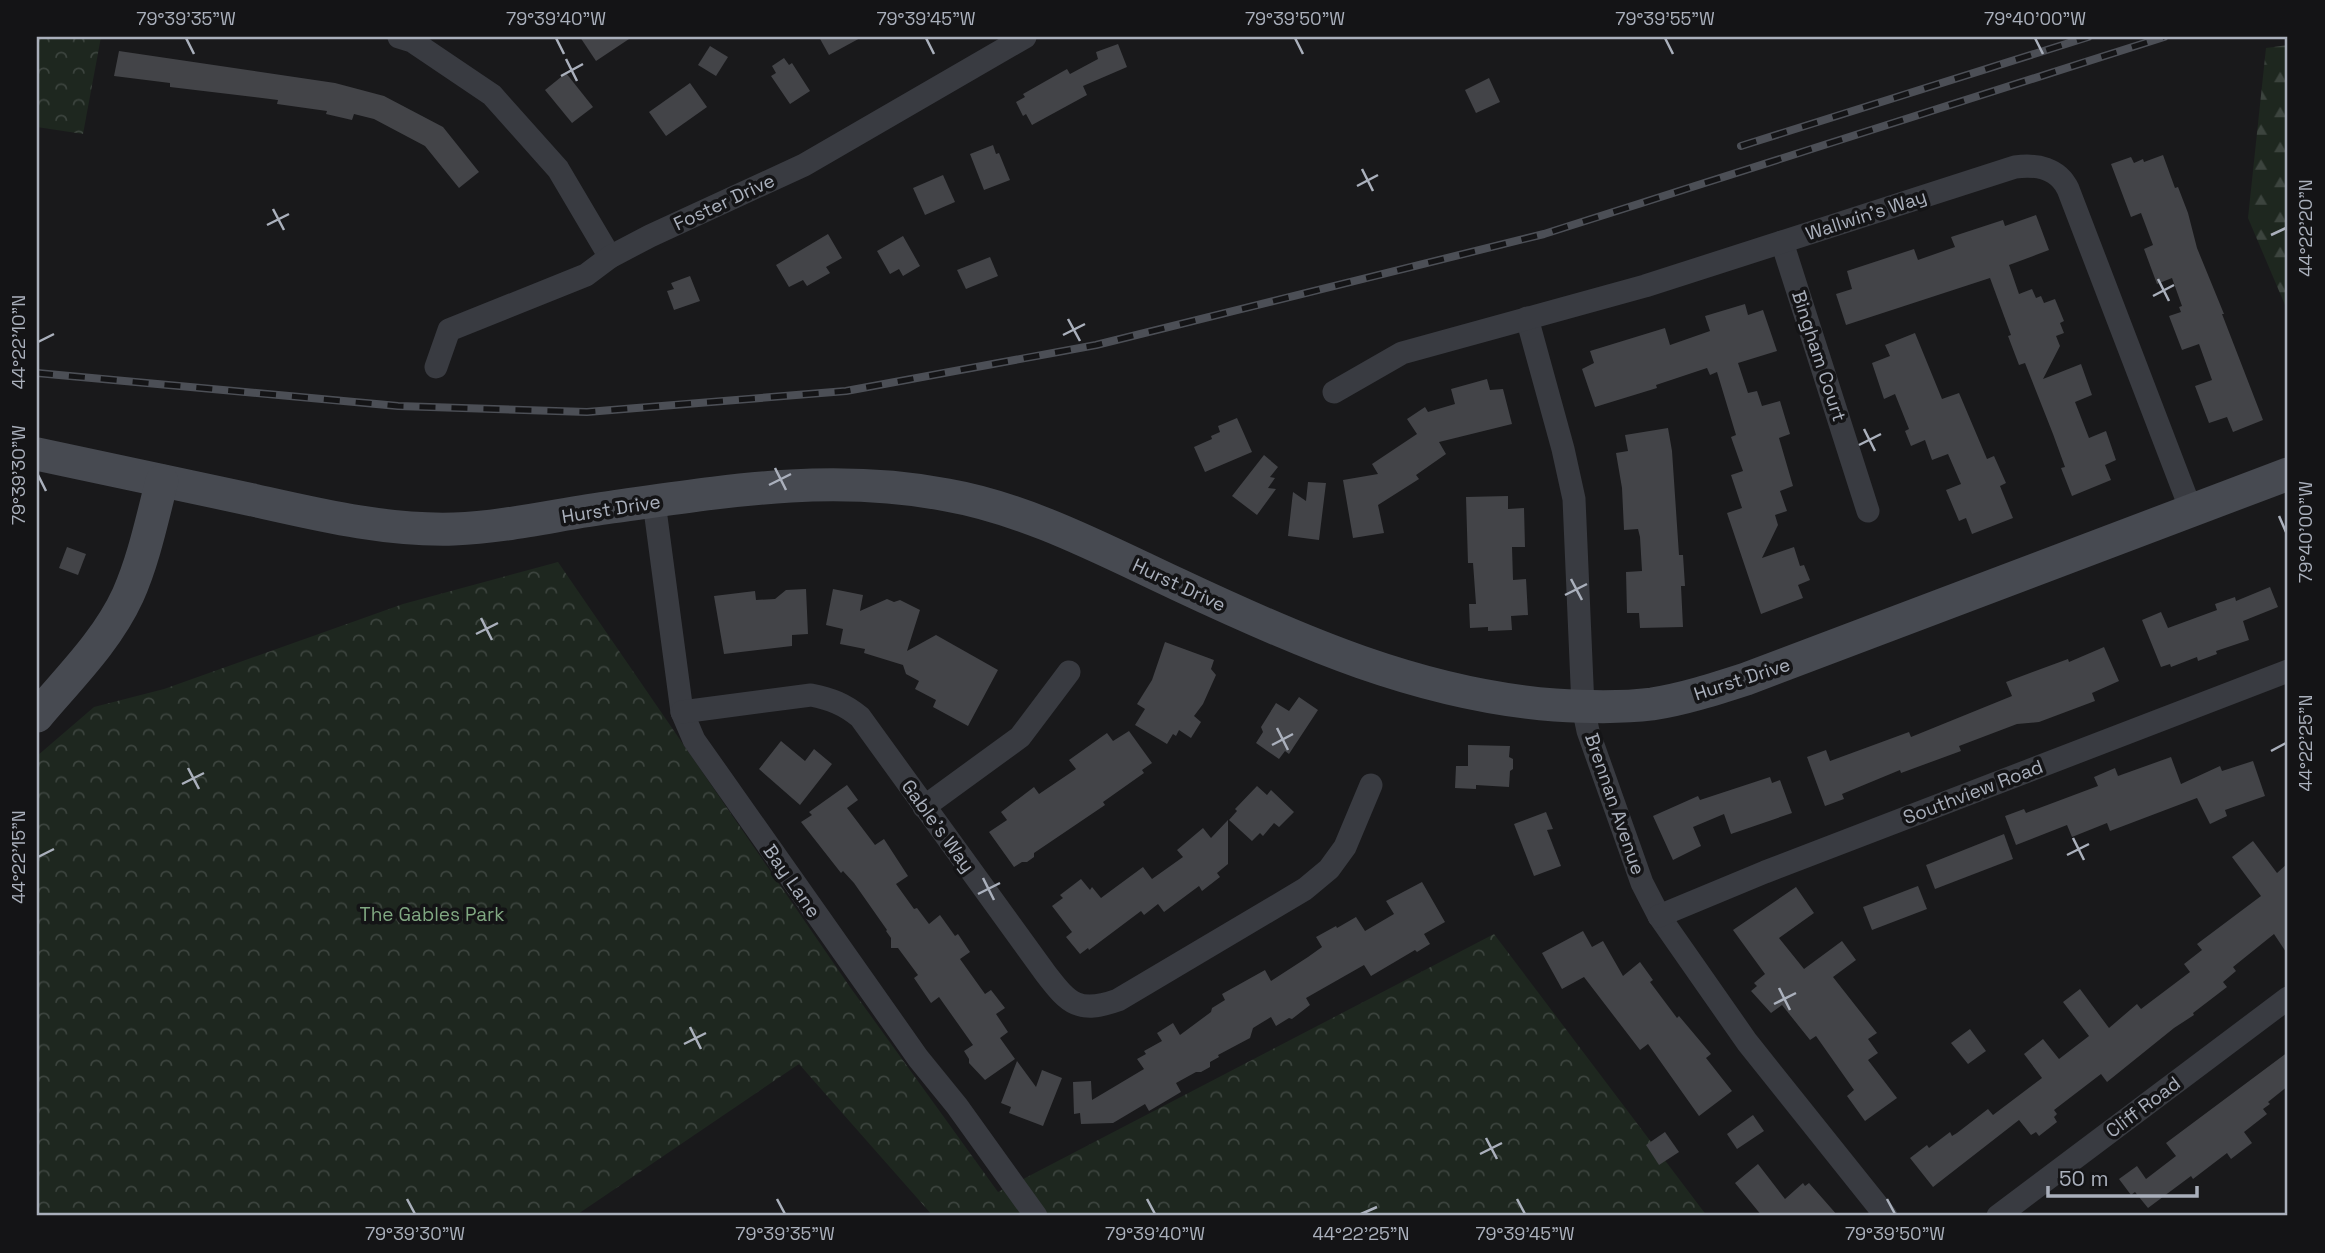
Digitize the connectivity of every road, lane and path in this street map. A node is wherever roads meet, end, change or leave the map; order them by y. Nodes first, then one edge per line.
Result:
1 (399, 37) edge
2 (1025, 37) edge
3 (1782, 242) junction
4 (611, 257) junction
5 (1527, 318) junction
6 (436, 366) dead end
7 (1334, 392) dead end
8 (37, 454) edge
9 (2288, 474) edge
10 (162, 481) junction
11 (653, 502) junction
12 (2191, 510) junction
13 (1868, 511) dead end
14 (2288, 671) edge
15 (1069, 672) dead end
16 (1583, 707) junction
17 (682, 712) junction
18 (37, 716) edge
19 (1371, 785) dead end
20 (924, 807) junction
21 (1658, 916) junction
22 (2288, 998) edge
23 (1036, 1216) edge
24 (1886, 1216) edge
25 (1998, 1216) edge

1 - 4 street
2 - 4 street, Foster Drive
3 - 5 street, Wallwin's Way
3 - 12 street, Wallwin's Way
3 - 13 street, Bingham Court
4 - 6 street, Foster Drive
5 - 7 street, Wallwin's Way
5 - 16 street, Brennan Avenue
8 - 10 street, Hurst Drive
9 - 12 street, Hurst Drive
10 - 11 street, Hurst Drive
10 - 18 street
11 - 16 street, Hurst Drive
11 - 17 street, Bay Lane
12 - 16 street, Hurst Drive
14 - 21 street, Southview Road
15 - 20 street
16 - 21 street, Brennan Avenue
17 - 20 street, Gable's Way
17 - 23 street, Bay Lane
19 - 20 street, Gable's Way
21 - 24 street, Brennan Avenue
22 - 25 street, Cliff Road

